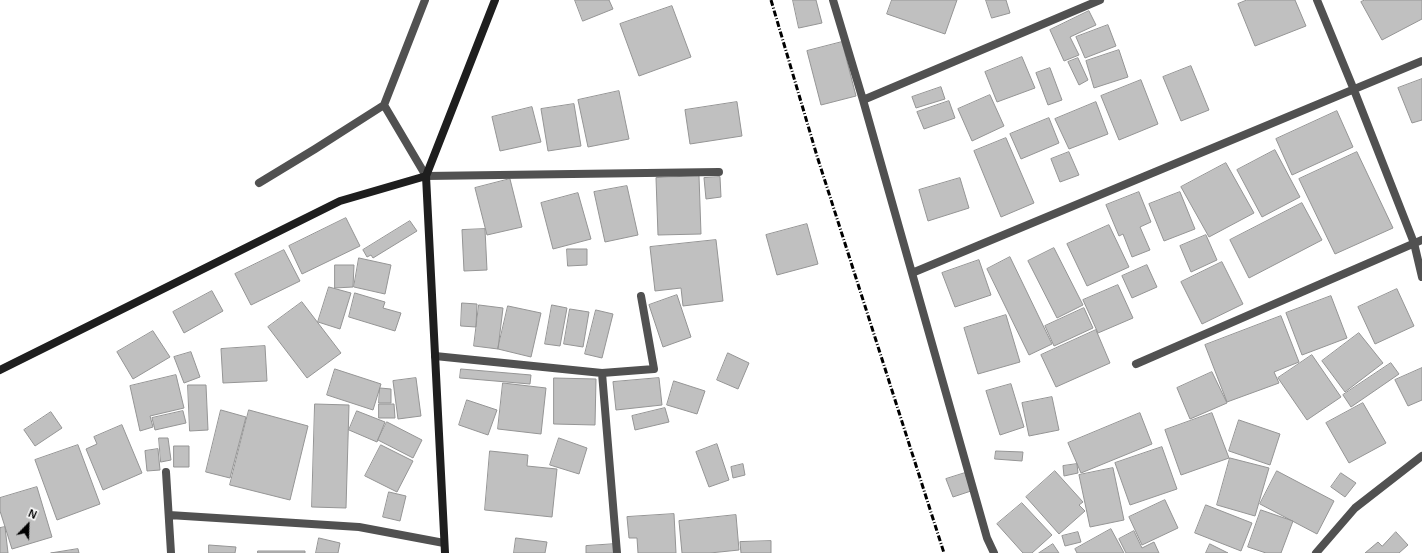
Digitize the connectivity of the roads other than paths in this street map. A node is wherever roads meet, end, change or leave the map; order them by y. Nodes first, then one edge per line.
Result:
1 (425, 0) edge
2 (495, 0) edge
3 (833, 0) edge
4 (1100, 0) edge
5 (1317, 0) edge
6 (1422, 61) edge
7 (1354, 90) junction
8 (863, 100) junction
9 (384, 105) junction
10 (718, 172) dead end
11 (426, 176) junction
12 (259, 183) dead end
13 (1418, 242) edge
14 (912, 273) junction
15 (1422, 277) edge
16 (642, 296) dead end
17 (435, 356) junction
18 (1136, 364) dead end
19 (0, 370) edge
20 (602, 373) junction
21 (1422, 456) edge
22 (166, 472) dead end
23 (169, 515) junction
24 (444, 543) junction
25 (171, 553) edge
26 (445, 553) edge
27 (617, 553) edge
28 (994, 553) edge
29 (1316, 553) edge

1 - 9 street
2 - 11 street
3 - 8 street
4 - 8 street
5 - 7 street
6 - 7 street
7 - 13 street
7 - 14 street
8 - 14 street
9 - 11 street
9 - 12 street
10 - 11 street
11 - 17 street
11 - 19 street
13 - 15 street
13 - 18 street
14 - 28 street
16 - 20 street
17 - 20 street
17 - 24 street
20 - 27 street
21 - 29 street
22 - 23 street
23 - 24 street
23 - 25 street
24 - 26 street

